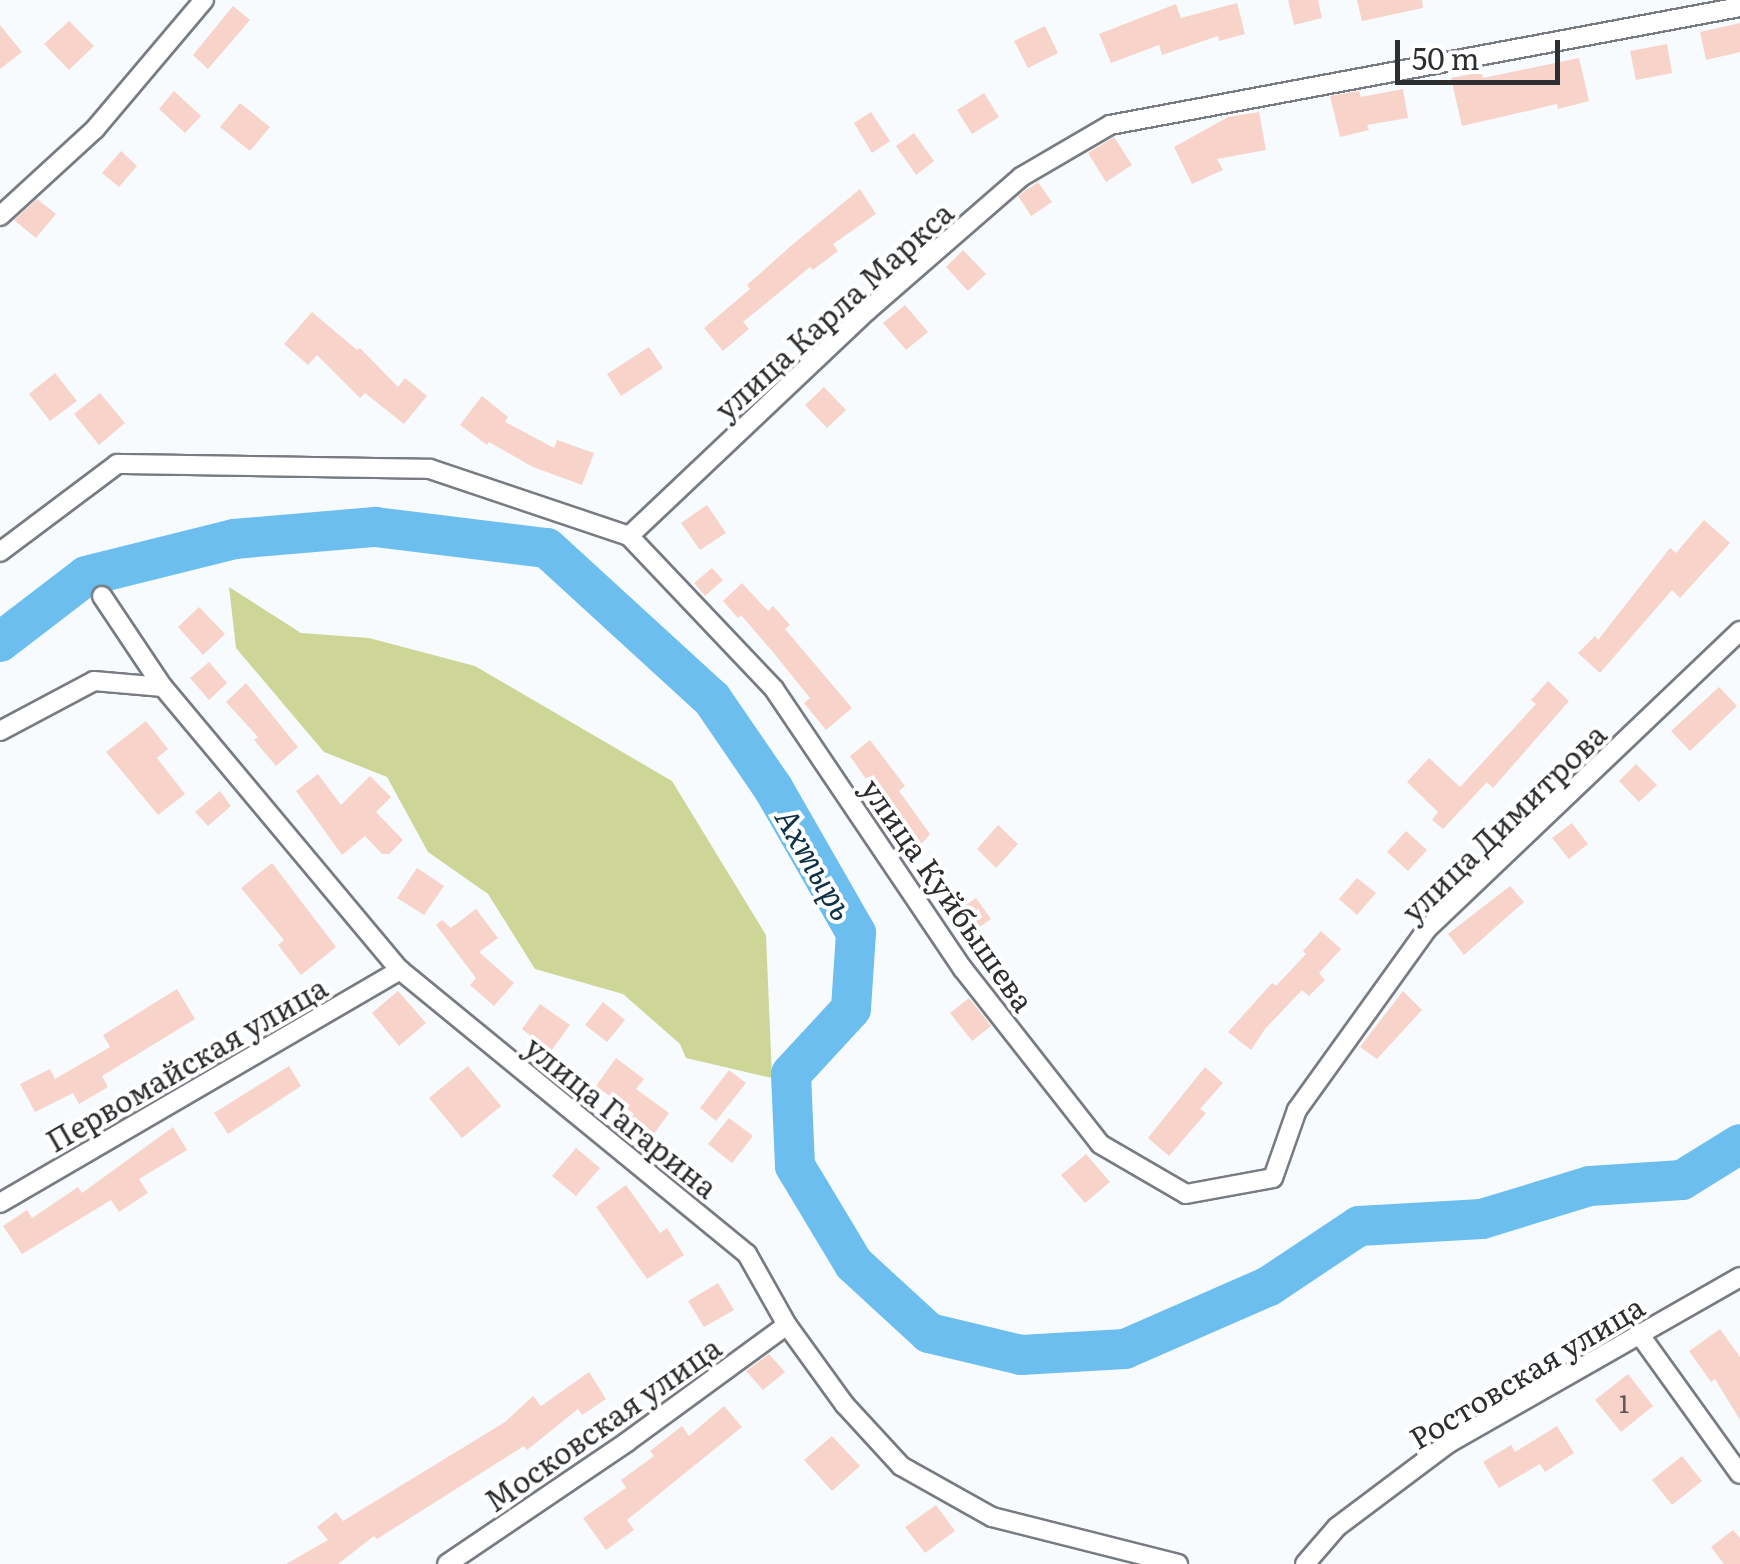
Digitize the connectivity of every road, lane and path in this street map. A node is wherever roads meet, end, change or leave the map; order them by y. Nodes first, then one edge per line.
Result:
1 (204, 0) edge
2 (1740, 7) edge
3 (0, 216) edge
4 (630, 536) junction
5 (0, 552) edge
6 (102, 596) dead end
7 (1740, 631) edge
8 (163, 687) junction
9 (0, 731) edge
10 (400, 970) junction
11 (1273, 1178) joint
12 (0, 1204) edge
13 (1740, 1278) edge
14 (787, 1325) junction
15 (1640, 1336) junction
16 (1740, 1474) edge
17 (446, 1564) edge
18 (1178, 1564) edge
19 (1305, 1564) edge

1 - 3 street
2 - 4 street, улица Карла Маркса
4 - 5 street
4 - 11 street, улица Куйбышева
6 - 8 street, улица Гагарина
7 - 11 street, улица Димитрова
8 - 9 street
8 - 10 street, улица Гагарина
10 - 12 street, Первомайская улица
10 - 14 street, улица Гагарина
13 - 15 street, Ростовская улица
14 - 17 street, Московская улица
14 - 18 street, улица Гагарина
15 - 16 street
15 - 19 street, Ростовская улица

